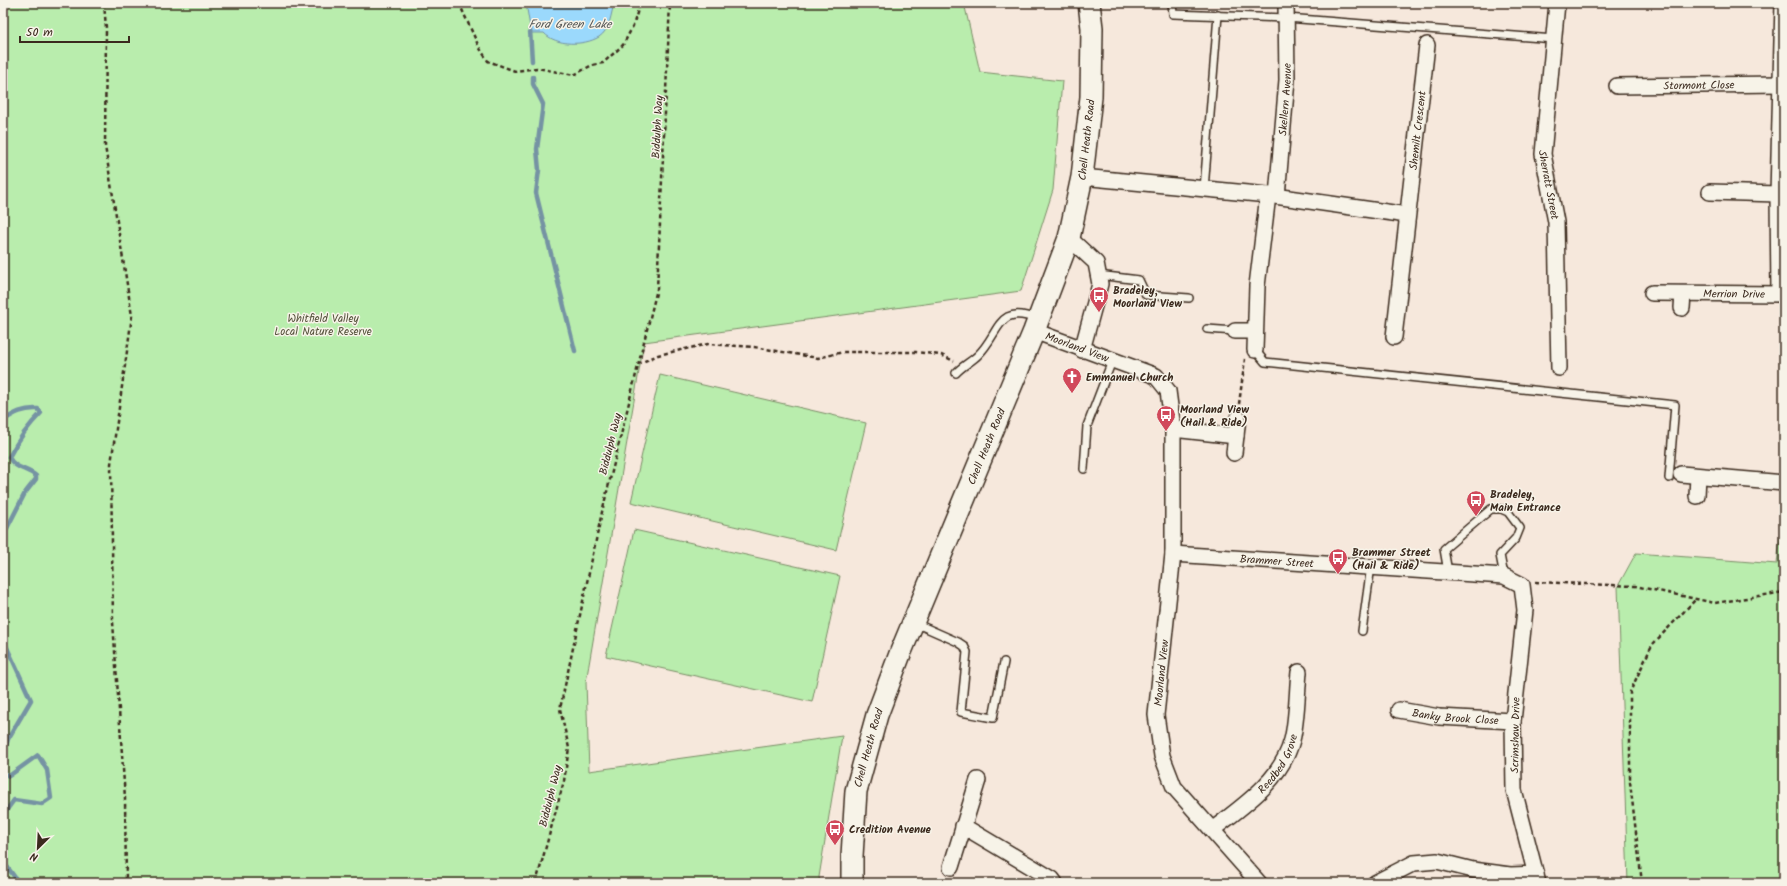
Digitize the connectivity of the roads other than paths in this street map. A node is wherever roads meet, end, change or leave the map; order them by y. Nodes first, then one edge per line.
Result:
1 (1089, 3) edge
2 (1172, 3) edge
3 (1557, 3) edge
4 (1783, 3) edge
5 (1286, 10) edge
6 (1218, 15) junction
7 (1554, 39) junction
8 (1427, 45) dead end
9 (1782, 84) junction
10 (1616, 86) dead end
11 (1082, 177) junction
12 (1204, 189) junction
13 (1710, 192) dead end
14 (1778, 194) junction
15 (1272, 196) junction
16 (1407, 215) junction
17 (1069, 238) junction
18 (1098, 275) junction
19 (1652, 293) dead end
20 (1782, 294) edge
21 (1189, 298) dead end
22 (1036, 325) junction
23 (1207, 329) dead end
24 (1234, 331) joint
25 (1256, 331) junction
26 (1394, 337) dead end
27 (1082, 350) junction
28 (1255, 350) joint
29 (1112, 361) junction
30 (1559, 368) dead end
31 (956, 373) dead end
32 (1238, 418) road end
33 (1173, 429) junction
34 (1236, 436) junction
35 (1234, 453) dead end
36 (1084, 469) dead end
37 (1675, 476) joint
38 (1698, 476) junction
39 (1784, 483) edge
40 (1697, 496) dead end
41 (1173, 554) junction
42 (1371, 566) junction
43 (1448, 572) junction
44 (1514, 581) junction
45 (913, 622) junction
46 (1362, 631) dead end
47 (1004, 662) dead end
48 (1299, 672) dead end
49 (1399, 710) dead end
50 (1513, 721) junction
51 (978, 780) dead end
52 (963, 826) junction
53 (1212, 830) junction
54 (951, 867) dead end
55 (1537, 878) edge
56 (852, 883) edge
57 (1055, 883) edge
58 (1259, 883) edge
59 (1375, 883) edge

1 - 11 street, Chell Heath Road
2 - 6 lane
3 - 7 street, Sherratt Street
4 - 9 street
5 - 6 lane
5 - 7 lane
5 - 15 street, Skellern Avenue
6 - 12 lane
7 - 30 street, Sherratt Street
8 - 16 street, Shemilt Crescent
9 - 10 street, Stormont Close
9 - 14 street
11 - 12 street
11 - 17 street, Chell Heath Road
12 - 15 street
13 - 14 street
14 - 20 street
15 - 16 street
15 - 25 street, Skellern Avenue
16 - 26 street, Shemilt Crescent
17 - 18 street
17 - 22 street, Chell Heath Road
18 - 21 lane
18 - 27 street
19 - 20 street, Merrion Drive
22 - 27 street, Moorland View
22 - 31 lane
22 - 45 street, Chell Heath Road
23 - 24 lane
24 - 25 street
25 - 28 street, Skellern Avenue
27 - 29 street, Moorland View
28 - 37 lane
29 - 33 street, Moorland View
29 - 36 lane
32 - 34 street
33 - 34 street
33 - 41 street, Moorland View
34 - 35 street
37 - 38 street
38 - 39 street
38 - 40 street
41 - 42 street, Brammer Street
41 - 53 street, Moorland View
42 - 43 street, Brammer Street
42 - 46 lane
43 - 44 street, Brammer Street
43 - 44 lane
44 - 50 street, Scrimshaw Drive
45 - 47 lane
45 - 56 street, Chell Heath Road
48 - 53 street, Reedbed Grove
49 - 50 street, Banky Brook Close
50 - 55 street, Scrimshaw Drive
51 - 52 street
52 - 54 street
52 - 57 street
53 - 58 street, Moorland View
55 - 59 street

